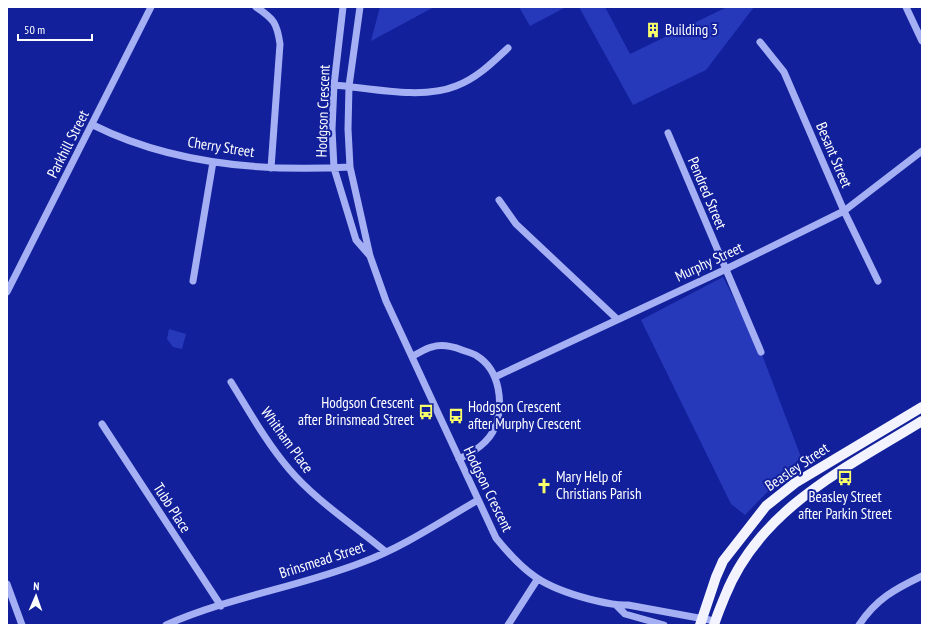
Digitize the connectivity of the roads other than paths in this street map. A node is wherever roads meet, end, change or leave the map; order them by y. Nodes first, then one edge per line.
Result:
1 (151, 7) edge
2 (256, 7) edge
3 (343, 7) edge
4 (360, 7) edge
5 (906, 7) edge
6 (922, 41) edge
7 (760, 42) dead end
8 (508, 48) dead end
9 (334, 85) junction
10 (349, 86) junction
11 (93, 125) junction
12 (668, 133) dead end
13 (922, 151) edge
14 (213, 162) junction
15 (350, 167) junction
16 (271, 168) junction
17 (334, 168) junction
18 (499, 200) dead end
19 (844, 211) junction
20 (370, 256) junction
21 (725, 269) junction
22 (193, 281) dead end
23 (878, 281) dead end
24 (7, 292) edge
25 (618, 319) junction
26 (761, 352) dead end
27 (413, 356) junction
28 (495, 377) junction
29 (231, 382) dead end
30 (922, 407) edge
31 (922, 421) edge
32 (102, 424) dead end
33 (459, 459) junction
34 (478, 500) junction
35 (386, 552) junction
36 (922, 576) edge
37 (538, 580) junction
38 (7, 584) edge
39 (221, 606) junction
40 (616, 606) junction
41 (700, 622) edge
42 (715, 623) edge
43 (22, 625) edge
44 (166, 625) edge
45 (508, 625) edge
46 (664, 625) edge
47 (859, 625) edge

1 - 11 street, Parkhill Street
2 - 16 street
3 - 9 street, Hodgson Crescent
4 - 10 street, Hodgson Crescent
5 - 6 street
7 - 19 street, Besant Street
8 - 10 street
9 - 10 street
9 - 17 street, Hodgson Crescent
10 - 15 street, Hodgson Crescent
11 - 14 street, Cherry Street
11 - 24 street, Parkhill Street
12 - 21 street, Pendred Street
13 - 19 street, Murphy Street
14 - 16 street, Cherry Street
14 - 22 street
15 - 17 street, Cherry Street
15 - 20 street, Hodgson Crescent
16 - 17 street, Cherry Street
17 - 20 street, Hodgson Crescent
18 - 25 street
19 - 21 street, Murphy Street
19 - 23 street, Besant Street
20 - 27 street, Hodgson Crescent
21 - 25 street, Murphy Street
21 - 26 street, Pendred Street
25 - 28 street, Murphy Street
27 - 28 street
27 - 33 street, Hodgson Crescent
28 - 33 street
29 - 35 street, Whitham Place
30 - 41 main road, Beasley Street
31 - 42 main road, Beasley Street
32 - 39 street, Tubb Place
33 - 34 street, Hodgson Crescent
34 - 35 street, Brinsmead Street
34 - 37 street, Hodgson Crescent
35 - 39 street, Brinsmead Street
36 - 47 street
37 - 40 street, Hodgson Crescent
37 - 45 street
38 - 43 street
39 - 44 street, Brinsmead Street
40 - 41 street, Hodgson Crescent
40 - 46 street, Hodgson Crescent
41 - 42 street, Hodgson Crescent

